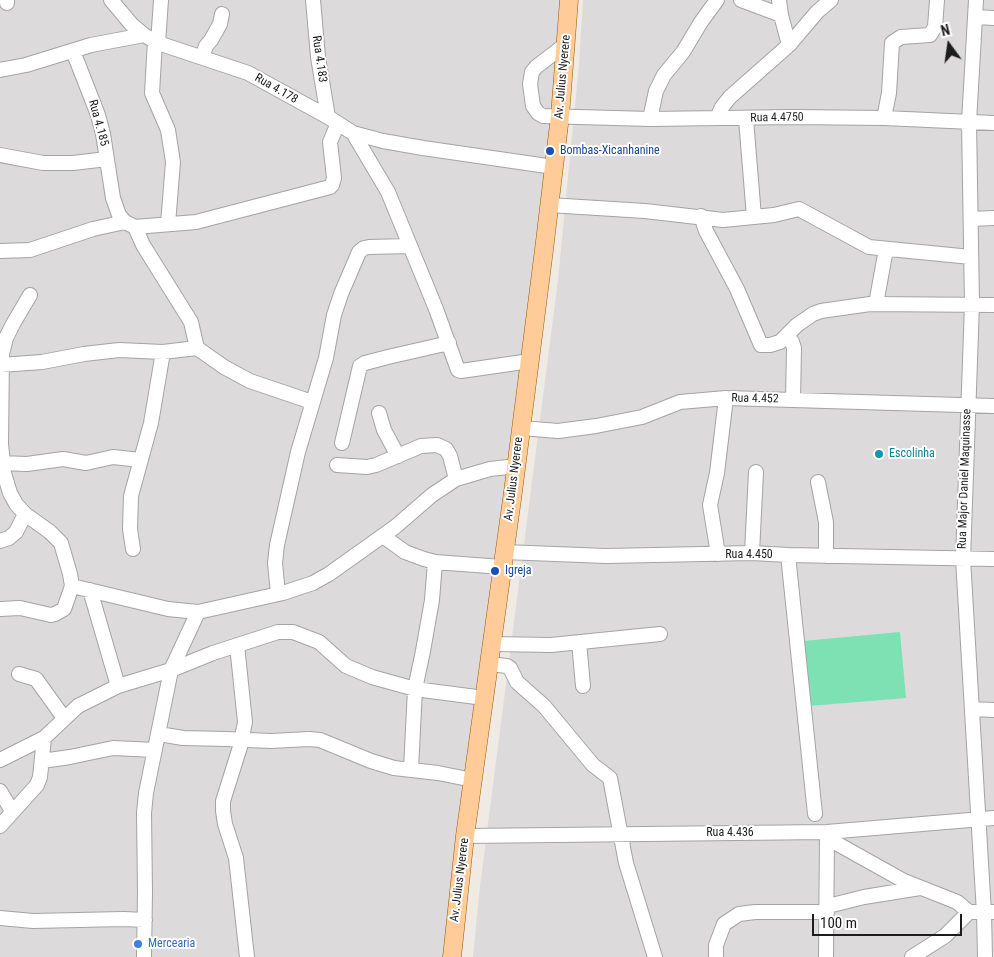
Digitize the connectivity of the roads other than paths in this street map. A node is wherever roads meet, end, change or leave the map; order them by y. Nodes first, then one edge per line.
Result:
1 (111, 0) edge
2 (162, 0) edge
3 (313, 0) edge
4 (569, 0) edge
5 (717, 0) edge
6 (741, 0) edge
7 (779, 0) edge
8 (831, 0) edge
9 (936, 0) edge
10 (976, 0) edge
11 (222, 14) dead end
12 (781, 15) junction
13 (975, 17) junction
14 (994, 18) edge
15 (152, 39) junction
16 (566, 44) junction
17 (789, 46) junction
18 (73, 52) junction
19 (202, 57) junction
20 (0, 70) edge
21 (560, 116) junction
22 (717, 118) junction
23 (884, 118) junction
24 (650, 119) junction
25 (746, 119) junction
26 (333, 120) junction
27 (969, 122) junction
28 (994, 122) edge
29 (353, 133) junction
30 (0, 154) edge
31 (107, 159) junction
32 (554, 167) junction
33 (549, 205) junction
34 (701, 216) junction
35 (754, 218) junction
36 (994, 218) edge
37 (971, 220) junction
38 (168, 224) junction
39 (130, 225) junction
40 (410, 246) junction
41 (886, 249) junction
42 (0, 251) edge
43 (971, 257) junction
44 (30, 295) dead end
45 (876, 304) junction
46 (972, 304) junction
47 (994, 305) edge
48 (787, 336) junction
49 (449, 343) junction
50 (197, 348) junction
51 (162, 352) junction
52 (530, 361) junction
53 (1, 365) edge
54 (726, 398) junction
55 (793, 399) junction
56 (312, 402) junction
57 (968, 406) junction
58 (994, 406) edge
59 (378, 414) dead end
60 (521, 428) junction
61 (342, 443) dead end
62 (398, 456) junction
63 (141, 460) junction
64 (2, 463) edge
65 (337, 465) dead end
66 (517, 466) junction
67 (756, 472) dead end
68 (456, 479) junction
69 (818, 482) dead end
70 (25, 514) junction
71 (383, 536) junction
72 (0, 541) edge
73 (133, 549) dead end
74 (752, 553) junction
75 (718, 554) junction
76 (788, 555) junction
77 (826, 556) junction
78 (503, 559) junction
79 (963, 559) junction
80 (994, 559) edge
81 (436, 562) junction
82 (72, 586) junction
83 (90, 590) junction
84 (278, 594) junction
85 (0, 609) edge
86 (198, 612) junction
87 (660, 634) dead end
88 (579, 642) junction
89 (492, 644) junction
90 (237, 645) junction
91 (489, 664) junction
92 (171, 670) junction
93 (19, 674) dead end
94 (118, 686) junction
95 (582, 686) dead end
96 (415, 689) junction
97 (484, 698) junction
98 (972, 709) junction
99 (994, 710) edge
100 (64, 718) junction
101 (159, 734) junction
102 (44, 738) junction
103 (242, 740) junction
104 (155, 750) junction
105 (0, 760) edge
106 (42, 761) junction
107 (411, 769) junction
108 (473, 780) junction
109 (0, 790) edge
110 (12, 811) junction
111 (815, 814) dead end
112 (994, 818) edge
113 (979, 819) junction
114 (0, 826) edge
115 (621, 833) junction
116 (827, 835) junction
117 (465, 836) junction
118 (920, 888) junction
119 (828, 908) junction
120 (969, 912) junction
121 (989, 912) edge
122 (0, 918) edge
123 (144, 920) junction
124 (144, 957) edge
125 (247, 957) edge
126 (452, 957) edge
127 (655, 957) edge
128 (716, 957) edge
129 (826, 957) edge
130 (912, 957) edge
131 (985, 957) edge

1 - 15 street
2 - 15 street
3 - 26 street, Rua 4.183
4 - 16 main road, Av. Julius Nyerere
5 - 24 street
6 - 12 street
7 - 12 street
8 - 17 street
9 - 23 street
10 - 13 street, Rua Major Daniel Maquinasse
11 - 19 street
12 - 17 street
13 - 14 street
13 - 27 street, Rua Major Daniel Maquinasse
15 - 18 street, Rua 4.178
15 - 19 street, Rua 4.178
15 - 38 street
16 - 21 main road, Av. Julius Nyerere
16 - 21 street, Rua 4.4750
17 - 22 street
18 - 20 street, Rua 4.178
18 - 31 street, Rua 4.185
19 - 26 street, Rua 4.178
21 - 24 street, Rua 4.4750
21 - 32 main road, Av. Julius Nyerere
22 - 24 street, Rua 4.4750
22 - 25 street, Rua 4.4750
23 - 25 street, Rua 4.4750
23 - 27 street, Rua 4.4750
25 - 35 street
26 - 29 street, Rua 4.178
26 - 38 street
27 - 28 street, Rua 4.4750
27 - 37 street, Rua Major Daniel Maquinasse
29 - 32 street, Rua 4.178
29 - 40 street
30 - 31 street
31 - 39 street, Rua 4.185
32 - 33 main road, Av. Julius Nyerere
33 - 34 street
33 - 52 main road, Av. Julius Nyerere
34 - 35 street
34 - 48 street
35 - 41 street
36 - 37 street
37 - 43 street, Rua Major Daniel Maquinasse
38 - 39 street
39 - 42 street
39 - 50 street, Rua 4.185
40 - 49 street
40 - 56 street
41 - 43 street
41 - 45 street
43 - 46 street, Rua Major Daniel Maquinasse
44 - 53 street
45 - 46 street
45 - 48 street
46 - 47 street
46 - 57 street, Rua Major Daniel Maquinasse
48 - 55 street
49 - 52 street
49 - 61 street
50 - 51 street
50 - 56 street
51 - 53 street
51 - 63 street
52 - 60 main road, Av. Julius Nyerere
53 - 64 street
54 - 55 street, Rua 4.452
54 - 60 street, Rua 4.452
54 - 75 street
55 - 57 street, Rua 4.452
56 - 84 street
57 - 58 street, Rua 4.452
57 - 79 street, Rua Major Daniel Maquinasse
59 - 62 street
60 - 66 main road, Av. Julius Nyerere
62 - 65 street
62 - 68 street
63 - 64 street
63 - 73 street
64 - 70 street
66 - 68 street
66 - 78 main road, Av. Julius Nyerere
67 - 74 street
68 - 71 street
69 - 77 street
70 - 72 street
70 - 82 street
71 - 81 street, Rua 4.450
71 - 84 street
74 - 75 street, Rua 4.450
74 - 76 street, Rua 4.450
75 - 78 street, Rua 4.450
76 - 77 street, Rua 4.450
76 - 111 street
77 - 79 street, Rua 4.450
78 - 81 street, Rua 4.450
78 - 89 main road, Av. Julius Nyerere
79 - 80 street, Rua 4.450
79 - 98 street, Rua Major Daniel Maquinasse
81 - 96 street
82 - 83 street
82 - 85 street
83 - 86 street
83 - 94 street
84 - 86 street
86 - 92 street
87 - 88 street
88 - 89 street
88 - 95 street
89 - 91 main road, Av. Julius Nyerere
90 - 92 street
90 - 96 street
90 - 103 street
91 - 97 main road, Av. Julius Nyerere
91 - 115 street
92 - 94 street
92 - 101 street
93 - 100 street
94 - 100 street
96 - 97 street
96 - 107 street
97 - 108 main road, Av. Julius Nyerere
98 - 99 street
98 - 113 street, Rua Major Daniel Maquinasse
100 - 102 street
101 - 103 street
101 - 104 street
102 - 105 street
102 - 106 street
103 - 107 street
103 - 125 street
104 - 106 street
104 - 123 street
106 - 110 street
107 - 108 street
108 - 117 main road, Av. Julius Nyerere
109 - 110 street
110 - 114 street
112 - 113 street, Rua 4.436
113 - 116 street, Rua 4.436
113 - 121 street, Rua Major Daniel Maquinasse
115 - 116 street, Rua 4.436
115 - 117 street, Rua 4.436
115 - 127 street
116 - 118 street
116 - 119 street
117 - 126 main road, Av. Julius Nyerere
118 - 119 street
118 - 120 street
119 - 128 street
119 - 129 street
120 - 121 street
120 - 130 street
121 - 131 street, Rua Major Daniel Maquinasse
122 - 123 street
123 - 124 street

